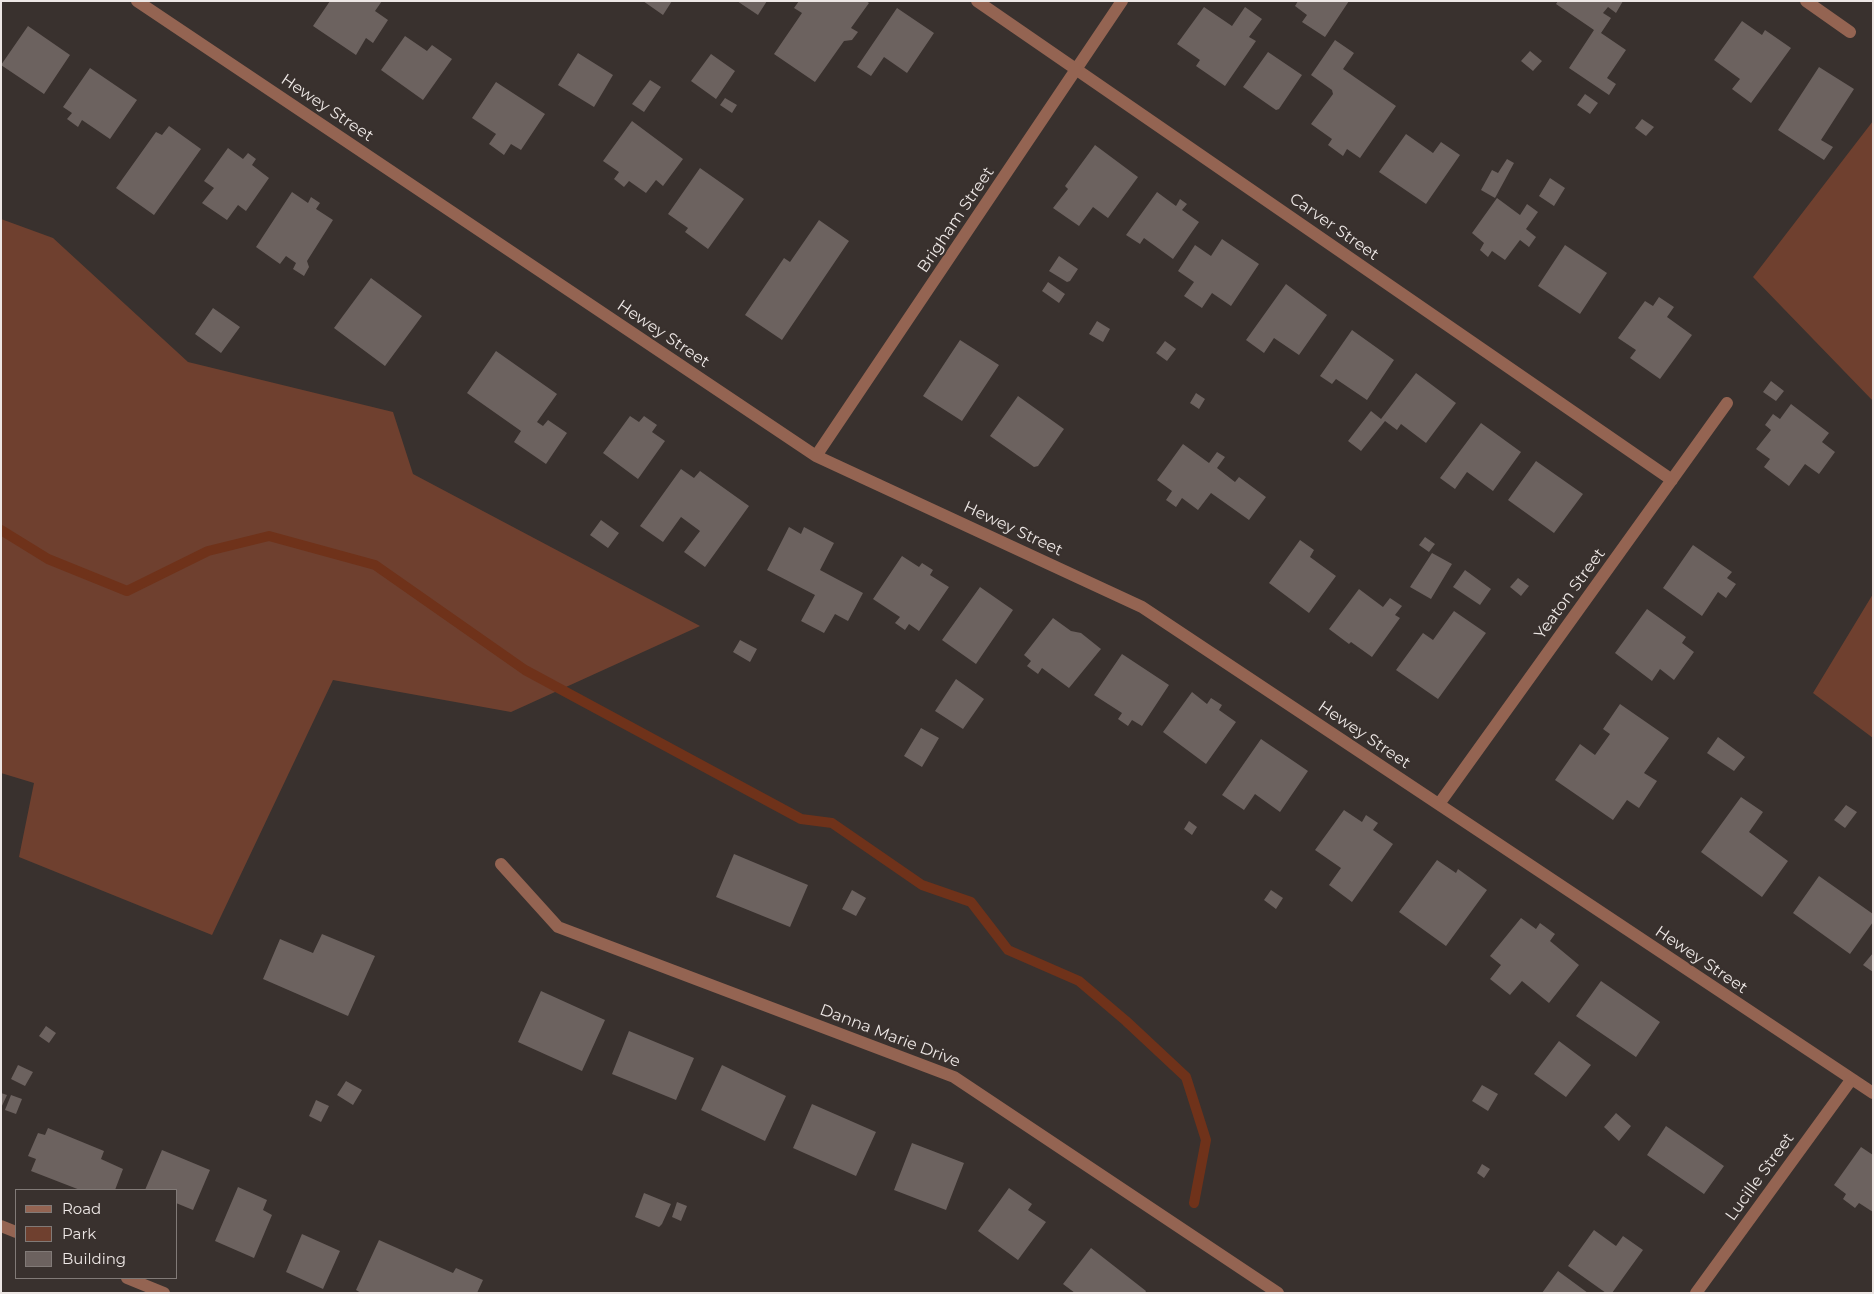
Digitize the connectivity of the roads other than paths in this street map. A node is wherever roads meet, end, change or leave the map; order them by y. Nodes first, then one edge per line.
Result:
1 (137, 1) edge
2 (977, 1) edge
3 (1122, 1) edge
4 (1806, 1) edge
5 (1850, 32) dead end
6 (1077, 69) junction
7 (1727, 404) dead end
8 (816, 456) junction
9 (1672, 480) junction
10 (1439, 804) junction
11 (501, 864) dead end
12 (1851, 1080) junction
13 (1873, 1093) edge
14 (1, 1226) edge
15 (15, 1232) edge
16 (129, 1279) edge
17 (164, 1293) edge
18 (1278, 1293) edge
19 (1696, 1293) edge

1 - 8 street, Hewey Street
2 - 6 street, Carver Street
3 - 6 street, Brigham Street
4 - 5 street
6 - 8 street, Brigham Street
6 - 9 street, Carver Street
7 - 9 street, Yeaton Street
8 - 10 street, Hewey Street
9 - 10 street, Yeaton Street
10 - 12 street, Hewey Street
11 - 18 street, Danna Marie Drive
12 - 13 street, Hewey Street
12 - 19 street, Lucille Street
14 - 15 street
16 - 17 street

